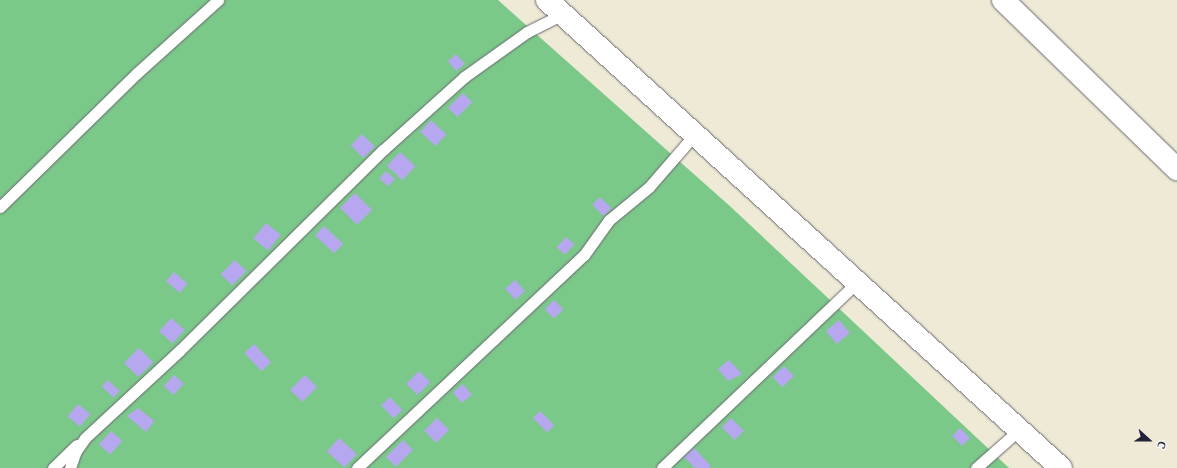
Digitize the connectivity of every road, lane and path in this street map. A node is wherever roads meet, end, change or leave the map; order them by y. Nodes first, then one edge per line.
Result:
1 (218, 0) edge
2 (547, 0) edge
3 (1003, 0) edge
4 (563, 14) junction
5 (695, 134) junction
6 (1177, 169) edge
7 (0, 207) edge
8 (857, 282) junction
9 (1019, 430) junction
10 (84, 438) junction
11 (53, 468) edge
12 (70, 468) edge
13 (357, 468) edge
14 (662, 468) edge
15 (976, 468) edge
16 (1061, 468) edge

1 - 7 lane
2 - 4 main road
3 - 6 main road
4 - 5 main road
4 - 10 lane
5 - 8 main road
5 - 13 lane
8 - 9 main road
8 - 14 lane
9 - 15 lane
9 - 16 main road
10 - 11 lane
10 - 12 lane

